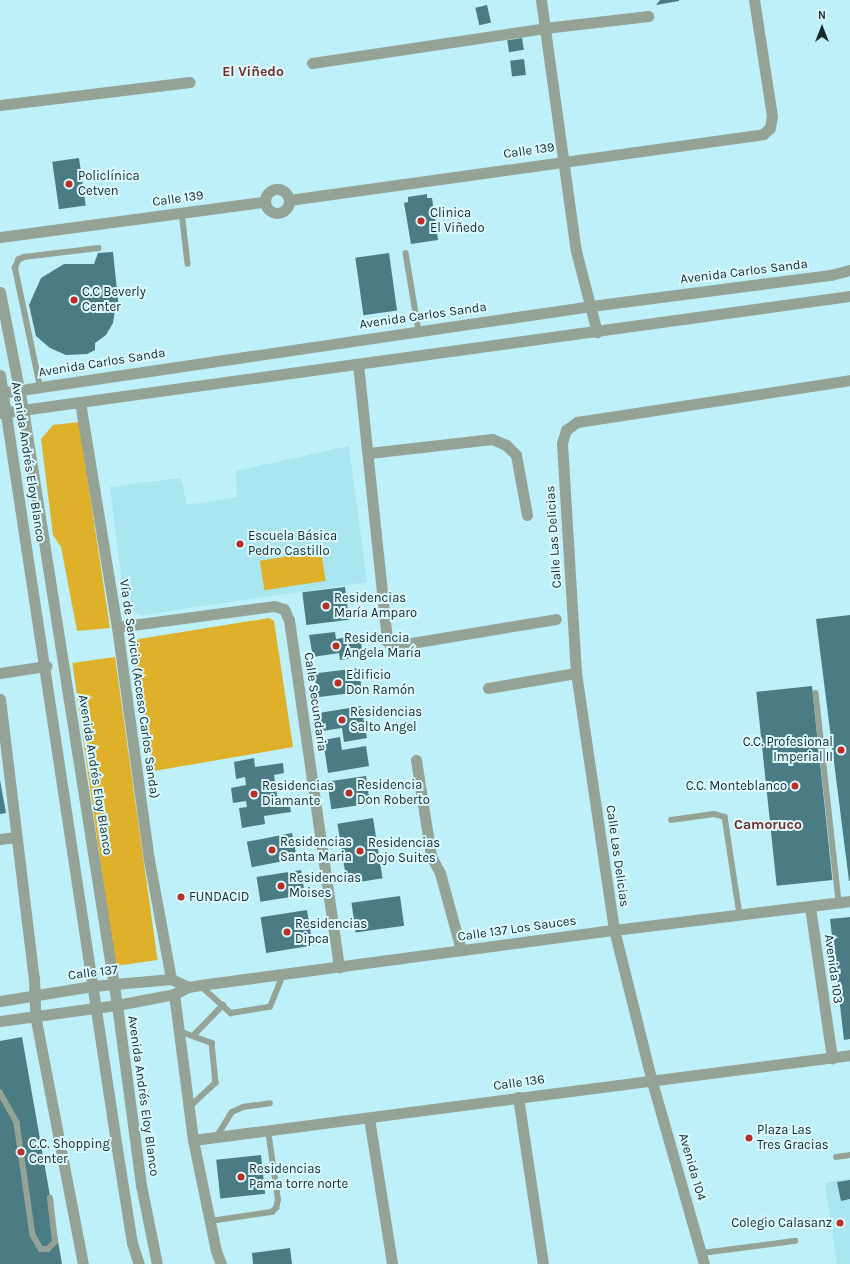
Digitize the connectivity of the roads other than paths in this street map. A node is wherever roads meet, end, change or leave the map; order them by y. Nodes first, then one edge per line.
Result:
1 (541, 0) edge
2 (754, 0) edge
3 (648, 16) dead end
4 (545, 28) junction
5 (312, 63) dead end
6 (190, 82) dead end
7 (0, 105) edge
8 (565, 160) junction
9 (289, 200) junction
10 (264, 202) junction
11 (182, 212) junction
12 (0, 237) edge
13 (98, 248) dead end
14 (406, 253) dead end
15 (188, 264) dead end
16 (850, 270) edge
17 (0, 292) edge
18 (850, 296) edge
19 (591, 306) junction
20 (419, 331) junction
21 (597, 332) junction
22 (358, 364) junction
23 (0, 375) edge
24 (850, 380) edge
25 (40, 387) junction
26 (19, 390) junction
27 (2, 393) edge
28 (80, 402) junction
29 (23, 409) junction
30 (3, 412) edge
31 (369, 453) junction
32 (527, 515) dead end
33 (556, 619) dead end
34 (117, 627) junction
35 (46, 666) junction
36 (576, 673) junction
37 (0, 674) edge
38 (488, 688) dead end
39 (816, 692) dead end
40 (0, 699) edge
41 (416, 760) dead end
42 (671, 820) dead end
43 (16, 837) junction
44 (0, 839) edge
45 (850, 901) edge
46 (839, 903) junction
47 (810, 907) junction
48 (740, 915) junction
49 (614, 930) junction
50 (461, 950) junction
51 (339, 967) junction
52 (283, 974) junction
53 (171, 979) junction
54 (113, 984) junction
55 (200, 985) junction
56 (93, 986) junction
57 (188, 986) junction
58 (174, 994) junction
59 (35, 996) junction
60 (0, 1001) edge
61 (117, 1005) junction
62 (223, 1005) junction
63 (96, 1008) junction
64 (35, 1015) junction
65 (0, 1021) edge
66 (179, 1031) junction
67 (193, 1036) junction
68 (850, 1055) edge
69 (832, 1058) junction
70 (651, 1078) junction
71 (0, 1092) edge
72 (518, 1097) junction
73 (270, 1103) dead end
74 (189, 1108) junction
75 (369, 1118) junction
76 (268, 1131) junction
77 (217, 1137) junction
78 (193, 1140) junction
79 (850, 1155) edge
80 (836, 1157) dead end
81 (50, 1198) dead end
82 (210, 1221) junction
83 (795, 1240) dead end
84 (703, 1259) edge
85 (83, 1264) edge
86 (139, 1264) edge
87 (157, 1264) edge
88 (221, 1264) edge
89 (392, 1264) edge
90 (543, 1264) edge

1 - 4 street
2 - 8 street, Calle 139
3 - 4 street
4 - 5 street
4 - 8 street
6 - 7 street
8 - 9 street, Calle 139
8 - 19 street
9 - 10 street
9 - 10 street
10 - 11 street, Calle 139
11 - 12 street, Calle 139
11 - 15 lane
13 - 25 lane
14 - 20 lane
16 - 19 street, Avenida Carlos Sanda
17 - 26 street, Avenida Andrés Eloy Blanco
18 - 21 street
19 - 20 street, Avenida Carlos Sanda
19 - 21 street
20 - 25 street, Avenida Carlos Sanda
21 - 22 street
22 - 28 street
22 - 31 street
23 - 27 street, Avenida Andrés Eloy Blanco
24 - 36 street, Calle Las Delicias
25 - 26 street, Avenida Carlos Sanda
26 - 27 street, Avenida Carlos Sanda
26 - 29 street, Avenida Andrés Eloy Blanco
27 - 30 street, Avenida Andrés Eloy Blanco
28 - 29 street
28 - 34 street, Vía de Servicio (Acceso Carlos Sanda)
29 - 30 street
29 - 54 street, Avenida Andrés Eloy Blanco
30 - 35 street, Avenida Andrés Eloy Blanco
31 - 32 street
31 - 33 street
34 - 51 street, Calle Secundaria
34 - 53 street, Vía de Servicio (Acceso Carlos Sanda)
35 - 37 street
35 - 56 street, Avenida Andrés Eloy Blanco
36 - 38 street
36 - 49 street, Calle Las Delicias
39 - 46 lane
40 - 43 street
41 - 50 street
42 - 48 lane
43 - 44 street
43 - 59 street
45 - 46 street, Calle 137 Los Sauces
46 - 47 street, Calle 137 Los Sauces
47 - 48 street, Calle 137 Los Sauces
47 - 69 street, Avenida 103
48 - 49 street, Calle 137 Los Sauces
49 - 50 street, Calle 137 Los Sauces
49 - 70 street, Calle Las Delicias
50 - 51 street, Calle 137 Los Sauces
51 - 52 street, Calle 137 Los Sauces
52 - 55 street, Calle 137 Los Sauces
52 - 62 lane
53 - 54 street, Calle 137
53 - 57 street, Calle 137
54 - 56 street, Calle 137
54 - 61 street, Avenida Andrés Eloy Blanco
55 - 57 street, Calle 137 Los Sauces
55 - 62 lane
56 - 59 street, Calle 137
56 - 63 street, Avenida Andrés Eloy Blanco
57 - 58 street
58 - 61 street
58 - 66 street
59 - 60 street, Calle 137
59 - 64 street
61 - 63 street
61 - 87 street, Avenida Andrés Eloy Blanco
62 - 67 lane
63 - 64 street
63 - 86 street, Avenida Andrés Eloy Blanco
64 - 65 street
64 - 85 street
66 - 67 lane
66 - 74 street
67 - 74 lane
68 - 69 street, Calle 136
69 - 70 street, Calle 136
70 - 72 street, Calle 136
70 - 84 street, Avenida 104
71 - 81 lane
72 - 75 street, Calle 136
72 - 90 street
73 - 77 lane
74 - 78 street
75 - 76 street, Calle 136
75 - 89 street
76 - 77 street, Calle 136
76 - 82 lane
77 - 78 street, Calle 136
78 - 82 street
79 - 80 lane
82 - 88 street
83 - 84 lane

